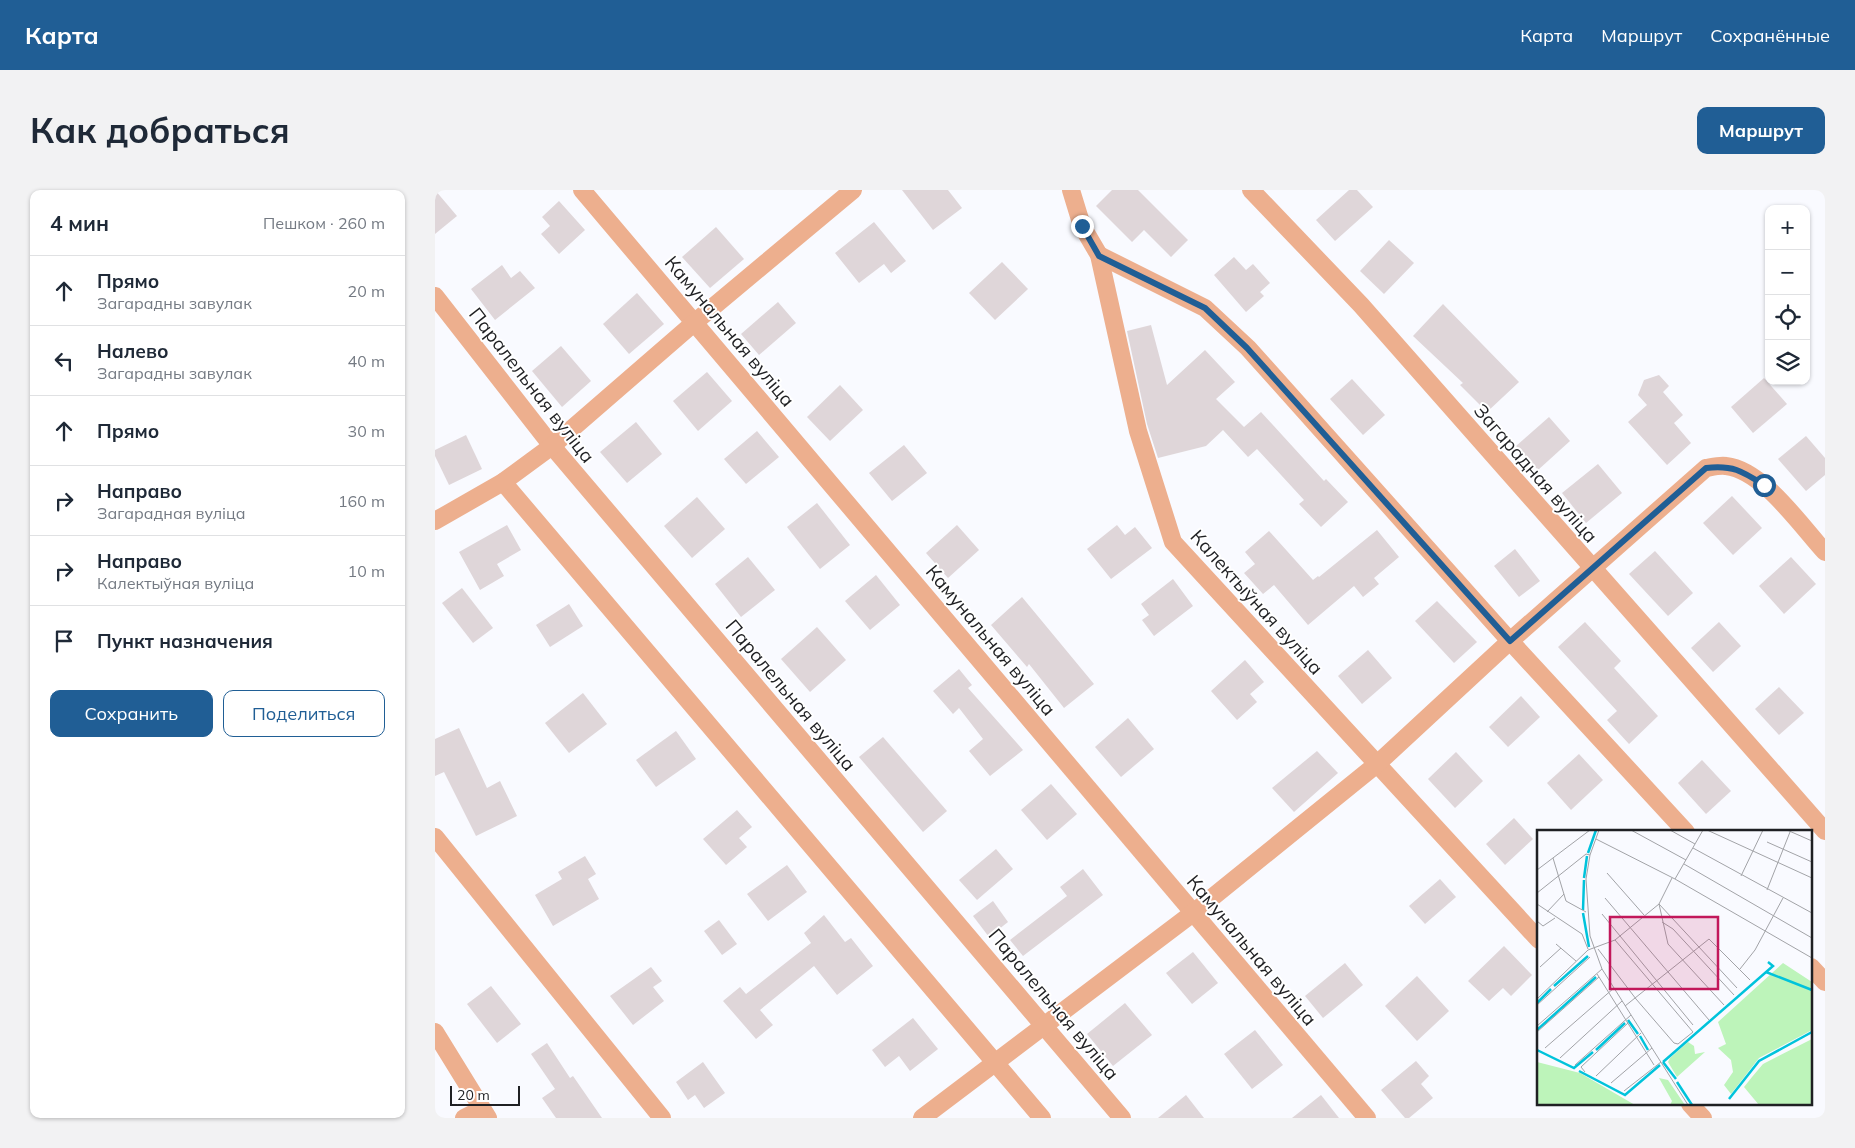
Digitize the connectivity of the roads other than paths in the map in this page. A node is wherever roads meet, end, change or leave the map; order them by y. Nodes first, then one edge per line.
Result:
1 (582, 190) edge
2 (853, 190) edge
3 (1071, 190) edge
4 (1251, 190) edge
5 (1099, 256) junction
6 (435, 296) edge
7 (695, 322) junction
8 (551, 446) junction
9 (503, 482) junction
10 (435, 521) edge
11 (1825, 552) edge
12 (1592, 570) junction
13 (1510, 641) junction
14 (1377, 764) junction
15 (1684, 830) edge
16 (1825, 831) edge
17 (435, 837) edge
18 (1193, 913) junction
19 (1537, 938) edge
20 (1813, 969) edge
21 (1825, 982) edge
22 (1044, 1025) junction
23 (435, 1032) edge
24 (995, 1061) junction
25 (1692, 1106) edge
26 (485, 1113) edge
27 (464, 1118) edge
28 (662, 1118) edge
29 (922, 1118) edge
30 (1042, 1118) edge
31 (1122, 1118) edge
32 (1367, 1118) edge
33 (1703, 1118) edge

1 - 7 street, Камунальная вуліца
2 - 7 street
3 - 5 street, Калектыўная вуліца
4 - 12 street, Загарадная вуліца
5 - 13 street
5 - 14 street, Калектыўная вуліца
6 - 8 street, Паралельная вуліца
7 - 8 street
7 - 18 street, Камунальная вуліца
8 - 9 street
8 - 22 street, Паралельная вуліца
9 - 10 street
9 - 24 street
11 - 12 street
12 - 13 street
12 - 16 street, Загарадная вуліца
13 - 14 street
13 - 15 street
14 - 18 street
14 - 19 street, Калектыўная вуліца
17 - 28 street
18 - 22 street
18 - 32 street, Камунальная вуліца
20 - 21 street
22 - 24 street
22 - 31 street, Паралельная вуліца
23 - 26 street
24 - 29 street
24 - 30 street
25 - 33 street
26 - 27 street

